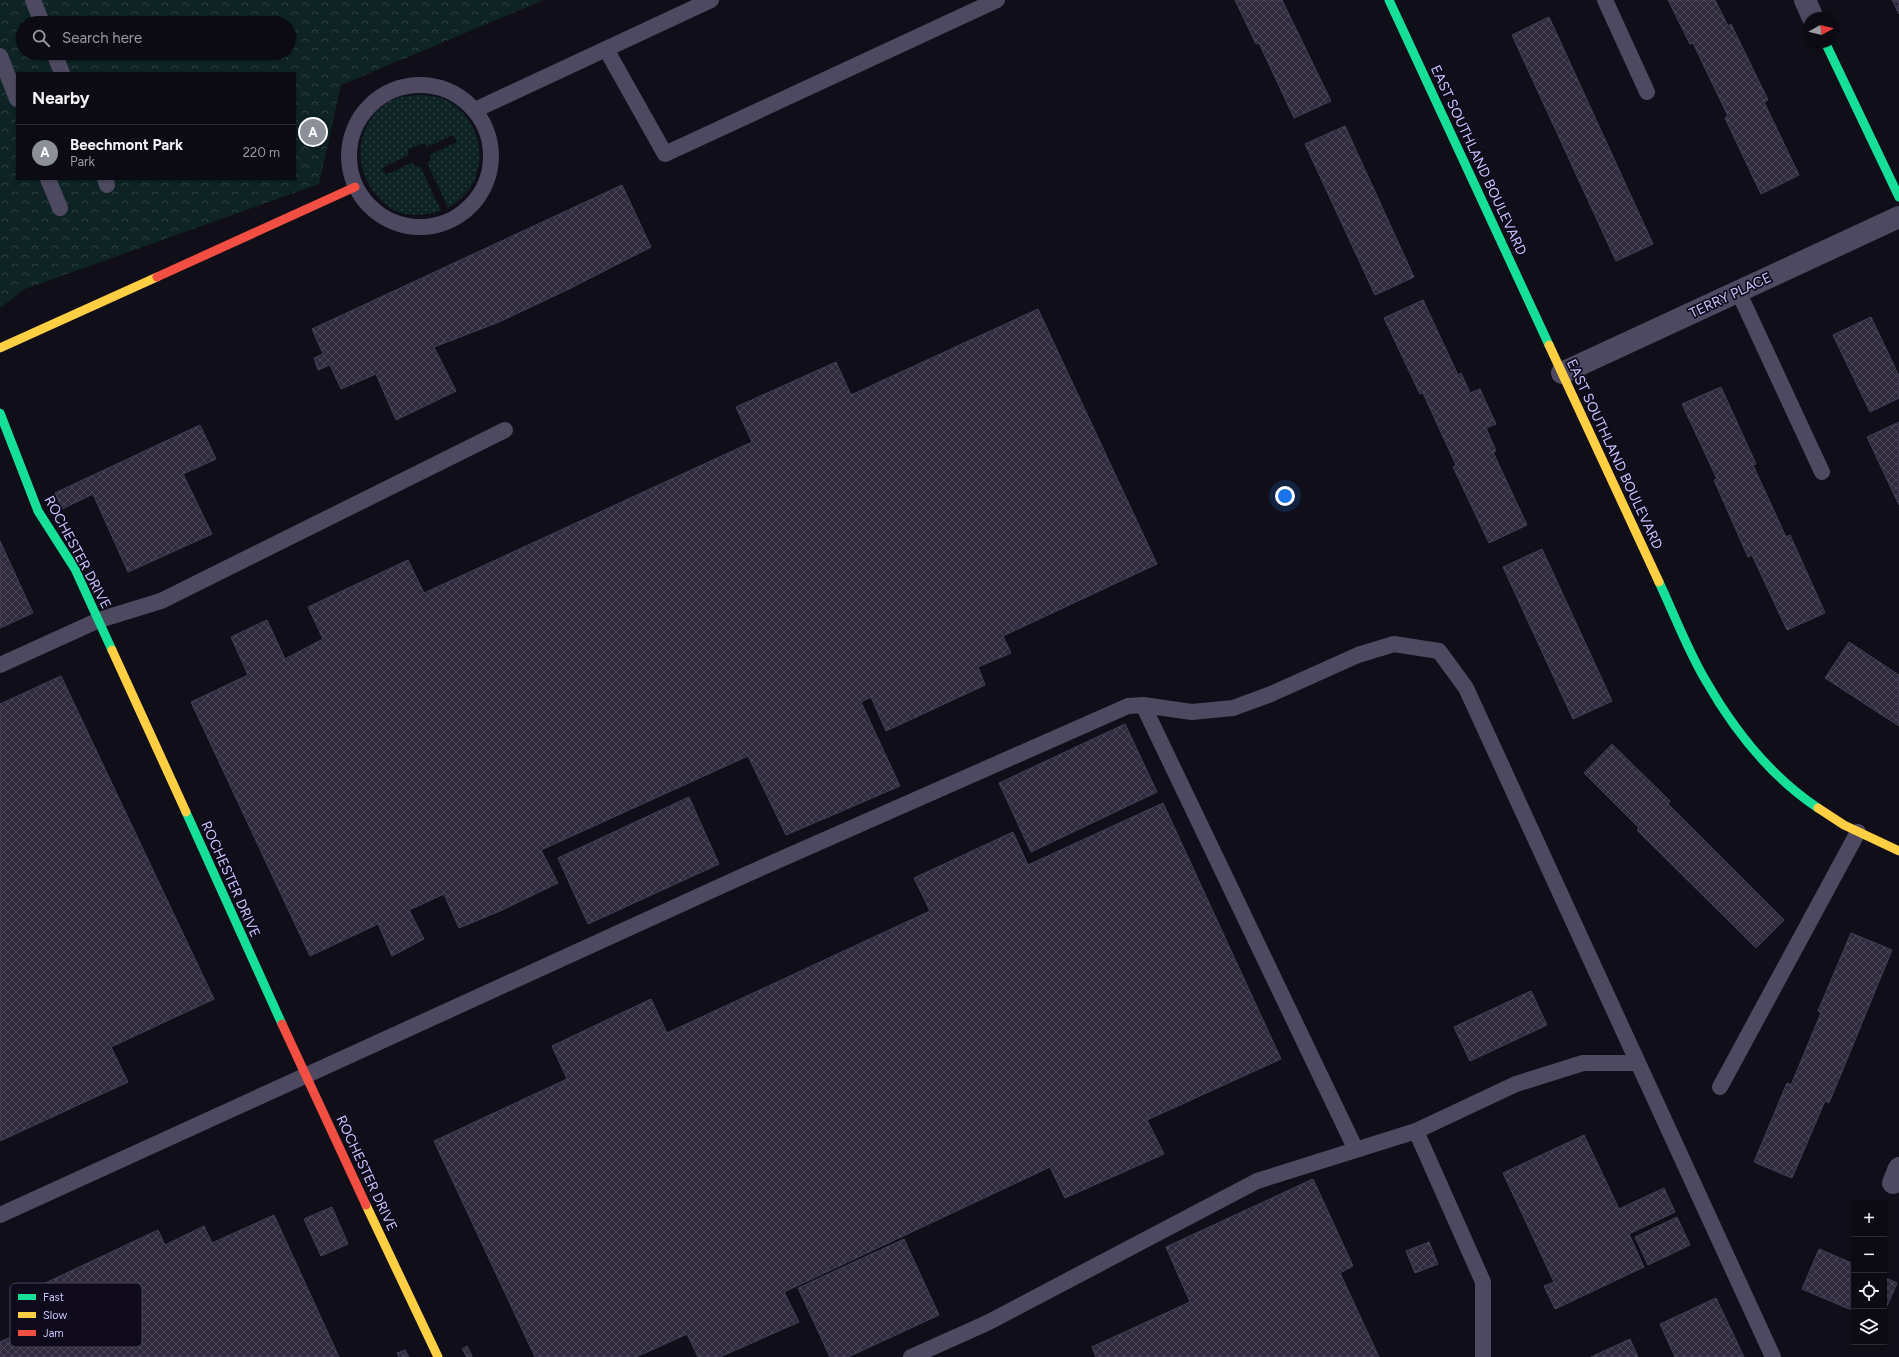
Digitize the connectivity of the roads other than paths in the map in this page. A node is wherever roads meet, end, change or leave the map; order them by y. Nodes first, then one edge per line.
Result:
1 (33, 0) edge
2 (711, 0) edge
3 (997, 0) edge
4 (1389, 0) edge
5 (1605, 0) edge
6 (1805, 0) edge
7 (1810, 12) edge
8 (39, 16) edge
9 (1828, 48) edge
10 (606, 49) junction
11 (0, 56) edge
12 (57, 60) edge
13 (62, 72) edge
14 (1647, 92) dead end
15 (16, 96) edge
16 (475, 110) junction
17 (48, 180) edge
18 (355, 187) junction
19 (1899, 197) edge
20 (60, 208) dead end
21 (1899, 217) edge
22 (1738, 291) junction
23 (0, 348) edge
24 (1562, 374) junction
25 (0, 413) edge
26 (505, 430) dead end
27 (1822, 472) dead end
28 (99, 620) junction
29 (0, 665) edge
30 (1143, 706) junction
31 (1858, 832) junction
32 (1899, 851) edge
33 (1638, 1063) junction
34 (305, 1075) junction
35 (1720, 1087) dead end
36 (1416, 1131) junction
37 (1356, 1150) junction
38 (0, 1215) edge
39 (438, 1357) edge
40 (911, 1357) edge
41 (1483, 1357) edge
42 (1773, 1357) edge

1 - 8 lane
2 - 10 lane
3 - 10 lane
4 - 24 street, EAST SOUTHLAND BOULEVARD
5 - 14 lane
6 - 7 street
9 - 19 street
10 - 16 lane
11 - 15 lane
12 - 13 lane
16 - 18 lane
16 - 18 lane
17 - 20 lane
18 - 23 street
21 - 22 street, TERRY PLACE
22 - 24 street, TERRY PLACE
22 - 27 lane
24 - 31 street, EAST SOUTHLAND BOULEVARD
25 - 28 street, ROCHESTER DRIVE
26 - 28 lane
28 - 29 lane
28 - 34 street, ROCHESTER DRIVE
30 - 33 lane
30 - 34 lane
30 - 37 lane
31 - 32 street, EAST SOUTHLAND BOULEVARD
31 - 35 lane
33 - 36 lane
33 - 42 lane
34 - 38 lane
34 - 39 street, ROCHESTER DRIVE
36 - 37 lane
36 - 41 lane
37 - 40 lane

